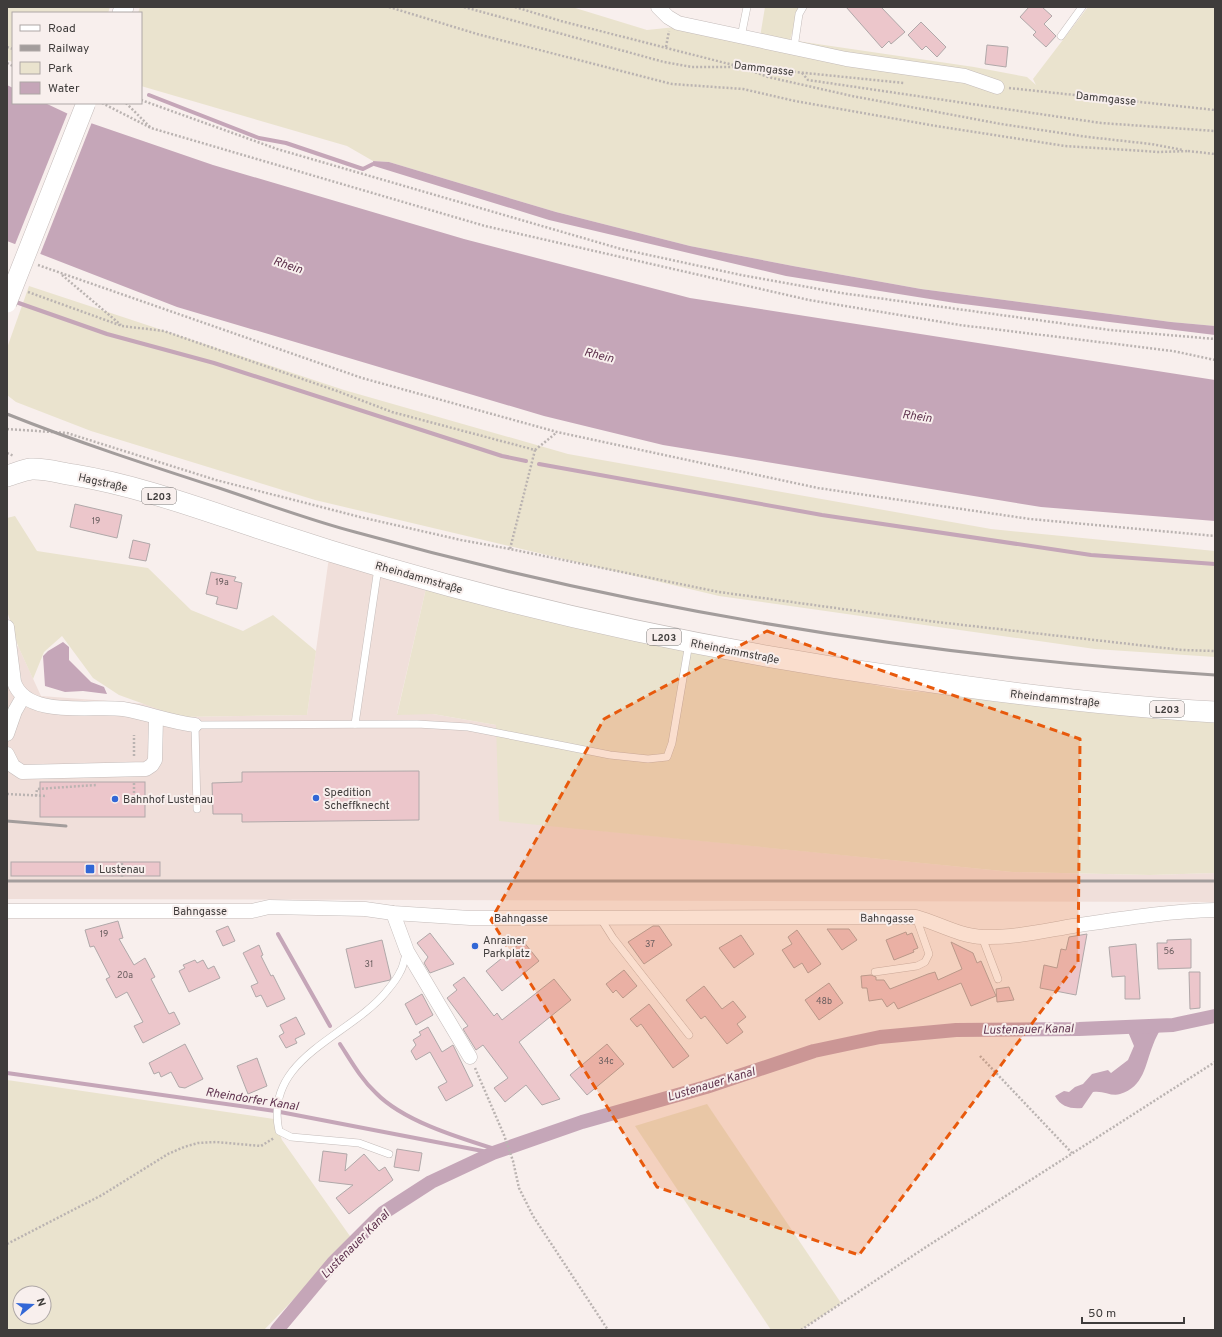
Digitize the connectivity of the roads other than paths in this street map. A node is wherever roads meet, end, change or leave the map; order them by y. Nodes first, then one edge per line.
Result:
1 (658, 7) edge
2 (747, 7) edge
3 (802, 7) edge
4 (1082, 7) edge
5 (1060, 36) dead end
6 (741, 37) junction
7 (794, 48) junction
8 (997, 87) road end
9 (86, 104) edge
10 (7, 303) edge
11 (7, 461) edge
12 (30, 469) junction
13 (7, 476) edge
14 (220, 515) joint
15 (379, 566) junction
16 (7, 627) edge
17 (689, 642) junction
18 (23, 697) junction
19 (1215, 712) edge
20 (156, 718) junction
21 (355, 724) junction
22 (195, 725) junction
23 (7, 734) edge
24 (7, 754) edge
25 (197, 809) dead end
26 (1215, 910) edge
27 (7, 911) edge
28 (392, 913) junction
29 (916, 917) junction
30 (601, 919) junction
31 (982, 937) junction
32 (408, 951) junction
33 (875, 972) dead end
34 (998, 979) dead end
35 (690, 1035) dead end
36 (470, 1057) road end
37 (389, 1154) dead end

1 - 6 street
2 - 6 lane
3 - 7 lane
4 - 5 lane
6 - 7 street
7 - 8 street
9 - 10 main road, bridge
11 - 12 main road, Hagstraße / L203
12 - 13 main road, Hagstraße / L203
12 - 14 main road, Hagstraße / L203
14 - 15 main road, Rheindammstraße / L203
15 - 17 main road, Rheindammstraße / L203
15 - 21 lane
16 - 18 street
17 - 19 main road, Rheindammstraße / L203
17 - 21 lane
18 - 20 street
18 - 23 street
20 - 22 street
20 - 24 street
21 - 22 lane
22 - 25 lane
26 - 31 street, Bahngasse
27 - 28 street, Bahngasse
28 - 30 street, Bahngasse
28 - 32 street
29 - 30 street, Bahngasse
29 - 31 street, Bahngasse
29 - 33 lane
30 - 35 lane
31 - 34 lane
32 - 36 street
32 - 37 lane

